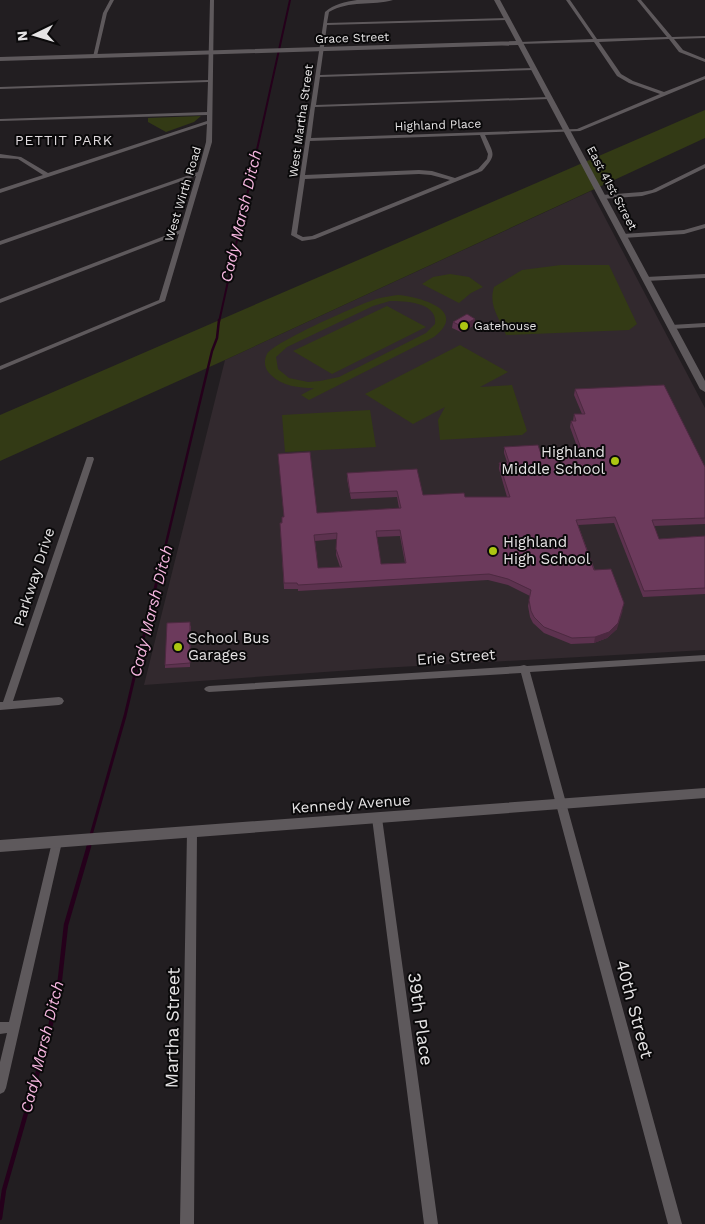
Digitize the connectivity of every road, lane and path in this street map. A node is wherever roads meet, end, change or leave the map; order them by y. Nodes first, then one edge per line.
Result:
1 (112, 0) edge
2 (212, 0) edge
3 (391, 0) edge
4 (497, 0) edge
5 (568, 0) edge
6 (639, 0) edge
7 (507, 19) junction
8 (326, 24) junction
9 (705, 37) edge
10 (670, 38) junction
11 (595, 40) junction
12 (520, 42) junction
13 (322, 48) junction
14 (211, 52) junction
15 (95, 56) junction
16 (0, 59) edge
17 (705, 61) edge
18 (534, 69) junction
19 (318, 76) junction
20 (705, 77) edge
21 (211, 81) junction
22 (0, 88) edge
23 (665, 94) junction
24 (550, 98) junction
25 (314, 106) junction
26 (210, 113) junction
27 (0, 120) edge
28 (210, 122) junction
29 (567, 130) junction
30 (482, 133) junction
31 (309, 140) junction
32 (0, 156) edge
33 (705, 166) edge
34 (199, 173) junction
35 (47, 175) junction
36 (303, 177) junction
37 (454, 180) junction
38 (0, 190) edge
39 (602, 197) junction
40 (705, 226) edge
41 (182, 232) junction
42 (623, 236) junction
43 (302, 239) joint
44 (0, 243) edge
45 (705, 276) edge
46 (646, 279) junction
47 (0, 301) edge
48 (705, 325) edge
49 (672, 326) junction
50 (0, 368) edge
51 (704, 383) edge
52 (90, 459) dead end
53 (705, 658) edge
54 (524, 668) junction
55 (209, 689) dead end
56 (59, 701) dead end
57 (4, 705) edge
58 (705, 793) edge
59 (561, 804) junction
60 (377, 818) junction
61 (192, 832) junction
62 (57, 842) junction
63 (0, 846) edge
64 (14, 1027) junction
65 (0, 1028) edge
66 (0, 1088) edge
67 (187, 1224) edge
68 (430, 1224) edge
69 (675, 1224) edge

1 - 15 street
2 - 14 street, West Wirth Road
3 - 8 street, West Martha Street
4 - 7 street, East 41st Street
5 - 11 street
6 - 10 street
7 - 8 street
7 - 12 street, East 41st Street
8 - 13 street, West Martha Street
9 - 10 street, Grace Street
10 - 11 street, Grace Street
10 - 17 street
11 - 12 street, Grace Street
11 - 23 street
12 - 13 street, Grace Street
12 - 18 street, East 41st Street
13 - 14 street, Grace Street
13 - 19 street, West Martha Street
14 - 15 street, Grace Street
14 - 21 street, West Wirth Road
15 - 16 street, Grace Street
18 - 19 street
18 - 24 street, East 41st Street
19 - 25 street, West Martha Street
20 - 23 street
21 - 22 street
21 - 26 street, West Wirth Road
23 - 29 street
24 - 25 street
24 - 29 street, East 41st Street
25 - 31 street, West Martha Street
26 - 27 street
26 - 28 street, West Wirth Road
28 - 34 street, West Wirth Road
28 - 35 street
29 - 30 street, Highland Place
29 - 39 street, East 41st Street
30 - 31 street, Highland Place
30 - 37 street
31 - 36 street, West Martha Street
32 - 35 street
33 - 39 street
34 - 41 street, West Wirth Road
34 - 44 street
35 - 38 street
36 - 37 street
36 - 43 street, West Martha Street
37 - 43 street
39 - 42 street, East 41st Street
40 - 42 street
41 - 47 street
41 - 50 street, West Wirth Road
42 - 46 street, East 41st Street
45 - 46 street
46 - 49 street, East 41st Street
48 - 49 street
49 - 51 street, East 41st Street
52 - 57 street, Parkway Drive
53 - 54 street, Erie Street
54 - 55 street, Erie Street
54 - 59 street
56 - 57 street
58 - 59 street, Kennedy Avenue
59 - 60 street, Kennedy Avenue
59 - 69 street, 40th Street
60 - 61 street, Kennedy Avenue
60 - 68 street, 39th Place
61 - 62 street, Kennedy Avenue
61 - 67 street, Martha Street
62 - 63 street, Kennedy Avenue
62 - 64 street
64 - 65 street
64 - 66 street

